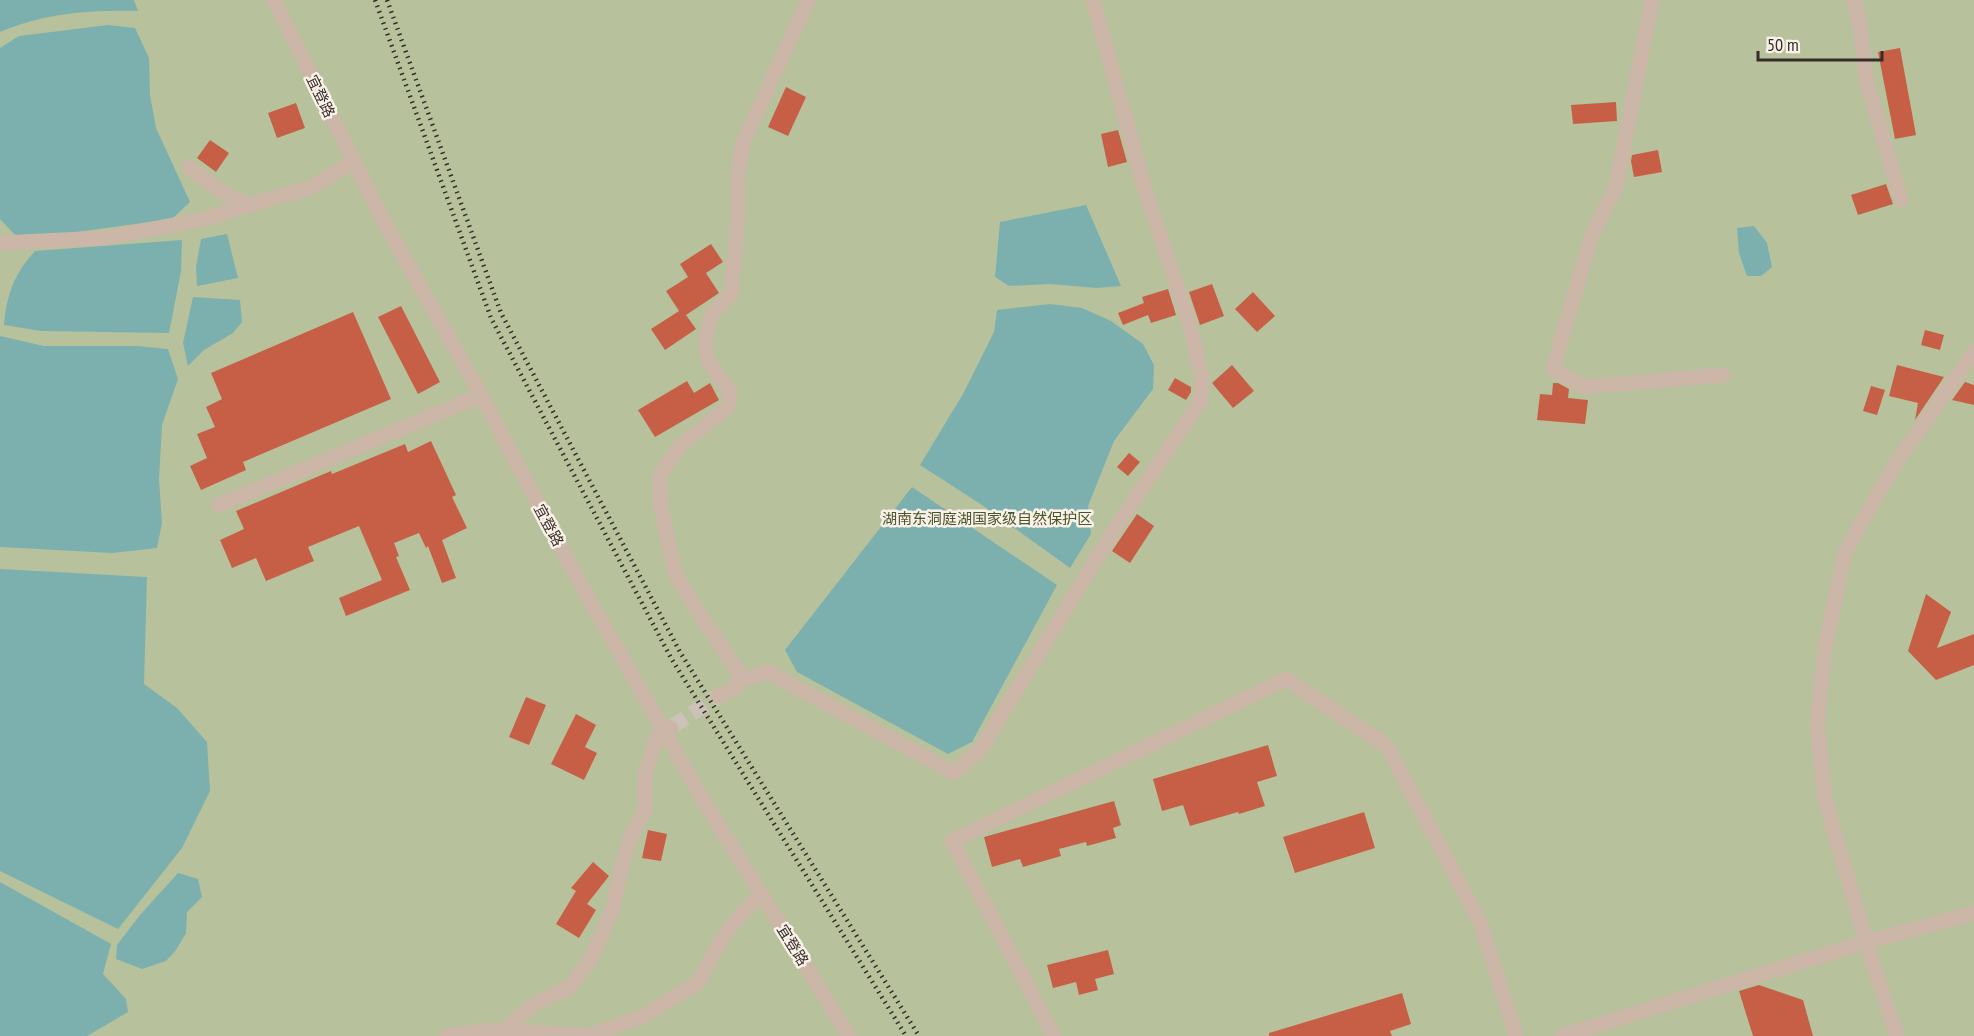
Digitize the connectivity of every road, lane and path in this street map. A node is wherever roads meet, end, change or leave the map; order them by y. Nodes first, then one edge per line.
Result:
1 (274, 0) edge
2 (808, 0) edge
3 (1093, 0) edge
4 (1652, 0) edge
5 (1854, 0) edge
6 (354, 161) junction
7 (189, 167) dead end
8 (1901, 200) dead end
9 (249, 205) junction
10 (0, 243) edge
11 (1974, 352) edge
12 (1723, 375) dead end
13 (481, 395) junction
14 (219, 505) dead end
15 (738, 681) junction
16 (718, 696) tunnel mouth
17 (669, 729) junction
18 (761, 893) junction
19 (1974, 913) edge
20 (1866, 942) junction
21 (504, 1031) junction
22 (447, 1036) edge
23 (849, 1036) edge
24 (1054, 1036) edge
25 (1516, 1036) edge
26 (1562, 1036) edge
27 (1897, 1036) edge

1 - 6 street, 宜登路
2 - 15 street
3 - 15 street
4 - 12 street
5 - 8 street
6 - 9 street
6 - 13 street, 宜登路
7 - 9 street
9 - 10 street
11 - 20 street
13 - 14 street
13 - 17 street, 宜登路
15 - 16 street
17 - 18 street, 宜登路
17 - 21 street
18 - 21 street
18 - 23 street, 宜登路
19 - 20 street
20 - 26 street
20 - 27 street
21 - 22 street
24 - 25 street

